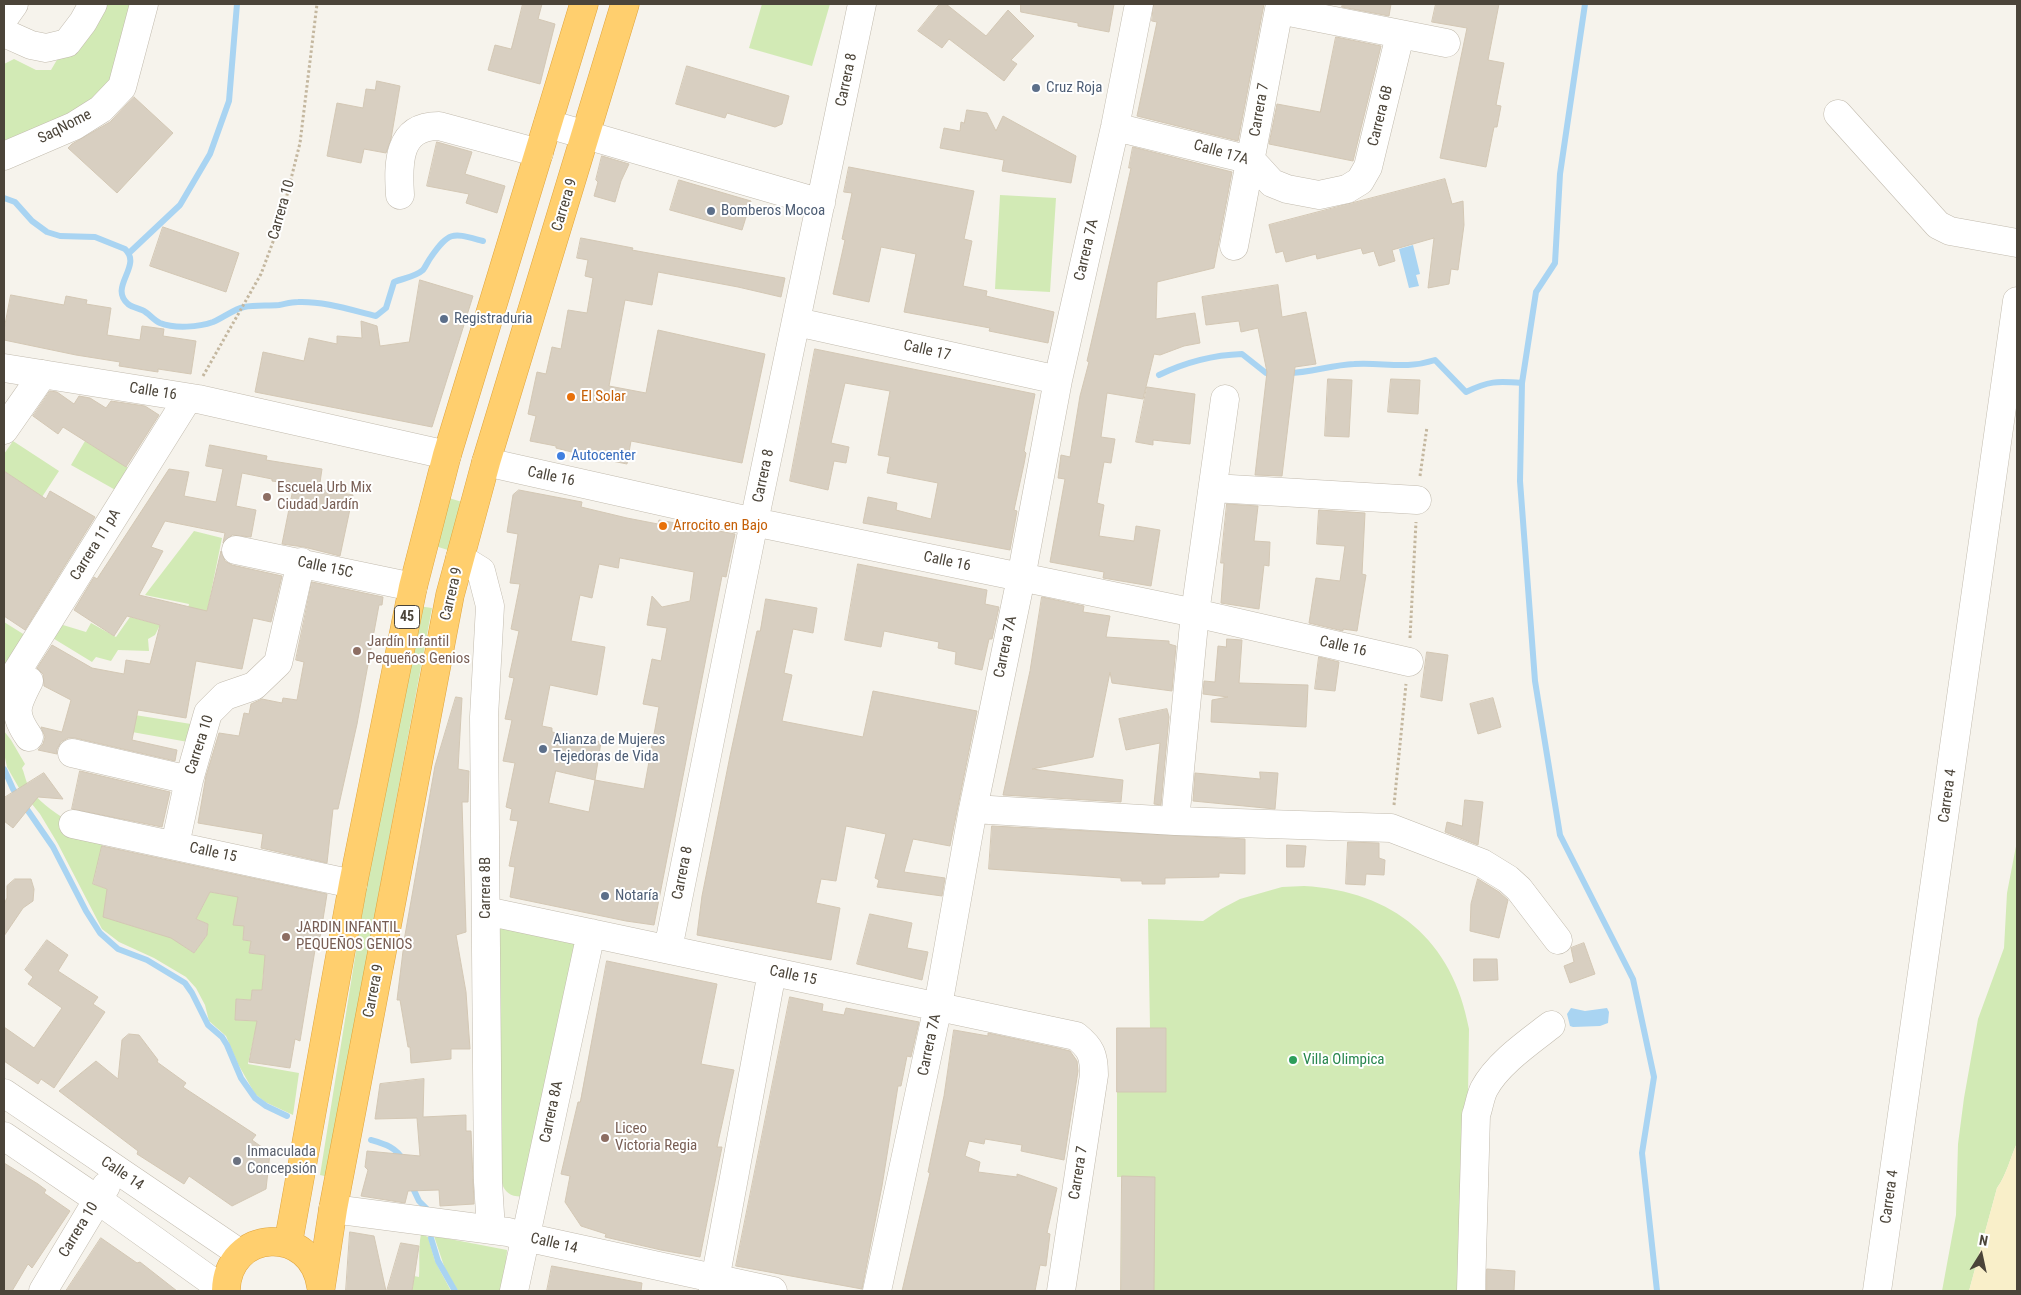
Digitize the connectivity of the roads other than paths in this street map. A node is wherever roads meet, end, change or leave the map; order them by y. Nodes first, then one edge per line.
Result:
1 (14, 4) edge
2 (93, 4) edge
3 (144, 4) edge
4 (584, 4) edge
5 (625, 4) edge
6 (862, 4) edge
7 (1139, 4) edge
8 (1279, 7) edge
9 (4, 18) edge
10 (4, 32) edge
11 (1400, 35) junction
12 (1446, 43) dead end
13 (1838, 114) dead end
14 (548, 124) junction
15 (1115, 126) junction
16 (586, 135) junction
17 (539, 153) junction
18 (4, 156) edge
19 (1251, 160) junction
20 (1347, 189) joint
21 (400, 195) dead end
22 (820, 203) junction
23 (2017, 243) edge
24 (1234, 246) dead end
25 (2017, 301) edge
26 (797, 322) junction
27 (4, 368) edge
28 (43, 374) junction
29 (1058, 380) junction
30 (193, 399) junction
31 (1225, 399) dead end
32 (4, 430) edge
33 (447, 456) junction
34 (486, 462) junction
35 (1213, 488) junction
36 (1417, 500) road end
37 (754, 522) junction
38 (236, 550) dead end
39 (460, 558) junction
40 (301, 562) junction
41 (1021, 578) junction
42 (413, 587) junction
43 (1196, 613) junction
44 (1408, 662) road end
45 (8, 683) edge
46 (29, 737) dead end
47 (72, 753) dead end
48 (189, 780) junction
49 (973, 809) junction
50 (1175, 821) junction
51 (73, 824) dead end
52 (175, 845) junction
53 (353, 884) junction
54 (486, 911) junction
55 (591, 933) junction
56 (1558, 940) dead end
57 (668, 949) junction
58 (772, 972) junction
59 (938, 1006) junction
60 (1551, 1025) dead end
61 (1092, 1055) joint
62 (4, 1093) edge
63 (4, 1136) edge
64 (116, 1169) junction
65 (98, 1200) junction
66 (333, 1210) junction
67 (491, 1230) junction
68 (525, 1237) junction
69 (288, 1244) junction
70 (241, 1254) junction
71 (714, 1285) edge
72 (320, 1289) edge
73 (43, 1291) edge
74 (226, 1291) edge
75 (514, 1291) edge
76 (773, 1291) edge
77 (878, 1291) edge
78 (1060, 1291) edge
79 (1471, 1291) edge
80 (1876, 1291) edge

1 - 9 street
2 - 10 street
3 - 18 street, SaqNome
4 - 14 highway, 45
5 - 16 highway, Carrera 9
6 - 22 street, Carrera 8
7 - 15 street, Carrera 7A
8 - 11 street
8 - 19 street, Carrera 7
11 - 12 street
11 - 20 street, Carrera 6B
13 - 23 street
14 - 16 street
14 - 17 highway, 45
15 - 19 street, Calle 17A
15 - 29 street, Carrera 7A
16 - 22 street
16 - 34 highway, Carrera 9
17 - 21 street
17 - 33 highway, 45
19 - 20 street, Calle 17A
19 - 24 street, Carrera 7
22 - 26 street, Carrera 8
25 - 80 street, Carrera 4
26 - 29 street, Calle 17
26 - 37 street, Carrera 8
27 - 28 street, Calle 16
28 - 30 street, Calle 16
28 - 32 street
29 - 41 street, Carrera 7A
30 - 33 street, Calle 16
30 - 45 street, Carrera 11 pA
31 - 35 street
33 - 42 highway, 45
34 - 37 street, Calle 16
34 - 39 highway, Carrera 9
35 - 36 street
35 - 43 street
37 - 41 street, Calle 16
37 - 57 street, Carrera 8
38 - 40 street, Calle 15C
39 - 54 street, Carrera 8B
39 - 66 highway, Carrera 9
40 - 42 street, Calle 15C
40 - 48 street, Carrera 10
41 - 43 street, Calle 16
41 - 49 street, Carrera 7A
42 - 53 highway, 45
43 - 44 street, Calle 16
43 - 50 street
45 - 46 street
47 - 48 street
48 - 52 street, Carrera 10
49 - 50 street
49 - 59 street, Carrera 7A
50 - 56 street
51 - 52 street, Calle 15
52 - 53 street, Calle 15
53 - 69 highway, 45
54 - 55 street, Calle 15
54 - 67 street, Carrera 8B
55 - 57 street, Calle 15
55 - 68 street, Carrera 8A
57 - 58 street, Calle 15
58 - 59 street, Calle 15
58 - 71 street
59 - 61 street, Calle 15
59 - 77 street, Carrera 7A
60 - 79 street
61 - 78 street, Carrera 7
62 - 64 street, Calle 14
63 - 65 street
64 - 65 street, Carrera 10
64 - 70 street, Calle 14
65 - 73 street, Carrera 10
65 - 74 street
66 - 67 street, Calle 14
66 - 72 highway, Carrera 9
67 - 68 street, Calle 14
68 - 71 street, Calle 14
68 - 75 street, Carrera 8A
69 - 70 highway
69 - 72 highway
70 - 74 highway
71 - 76 street, Calle 14

